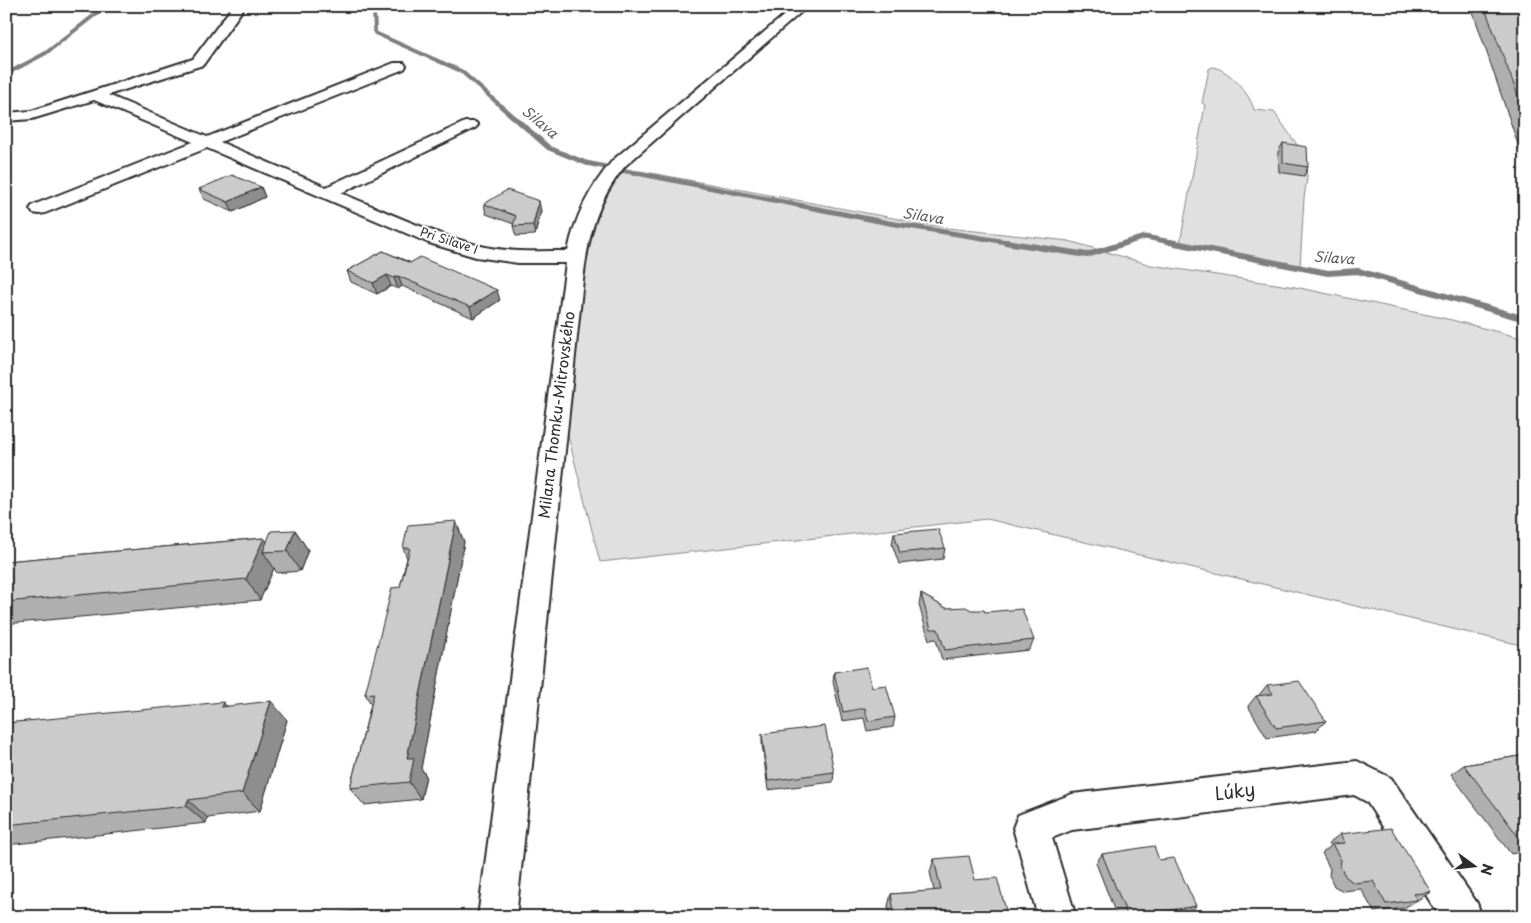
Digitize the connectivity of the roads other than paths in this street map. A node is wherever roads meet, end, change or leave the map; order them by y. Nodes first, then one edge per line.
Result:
1 (239, 6) edge
2 (802, 6) edge
3 (399, 66) dead end
4 (96, 96) junction
5 (6, 117) edge
6 (470, 125) dead end
7 (207, 142) junction
8 (326, 193) junction
9 (39, 209) dead end
10 (578, 257) junction
11 (496, 917) edge
12 (1057, 917) edge
13 (1463, 917) edge

1 - 4 street
2 - 10 street, Milana Thomku-Mitrovského
3 - 7 street
4 - 5 street
4 - 7 street, Pri Siľave I
6 - 8 street
7 - 8 street, Pri Siľave I
7 - 9 street
8 - 10 street, Pri Siľave I
10 - 11 street, Milana Thomku-Mitrovského
12 - 13 street, Lúky

